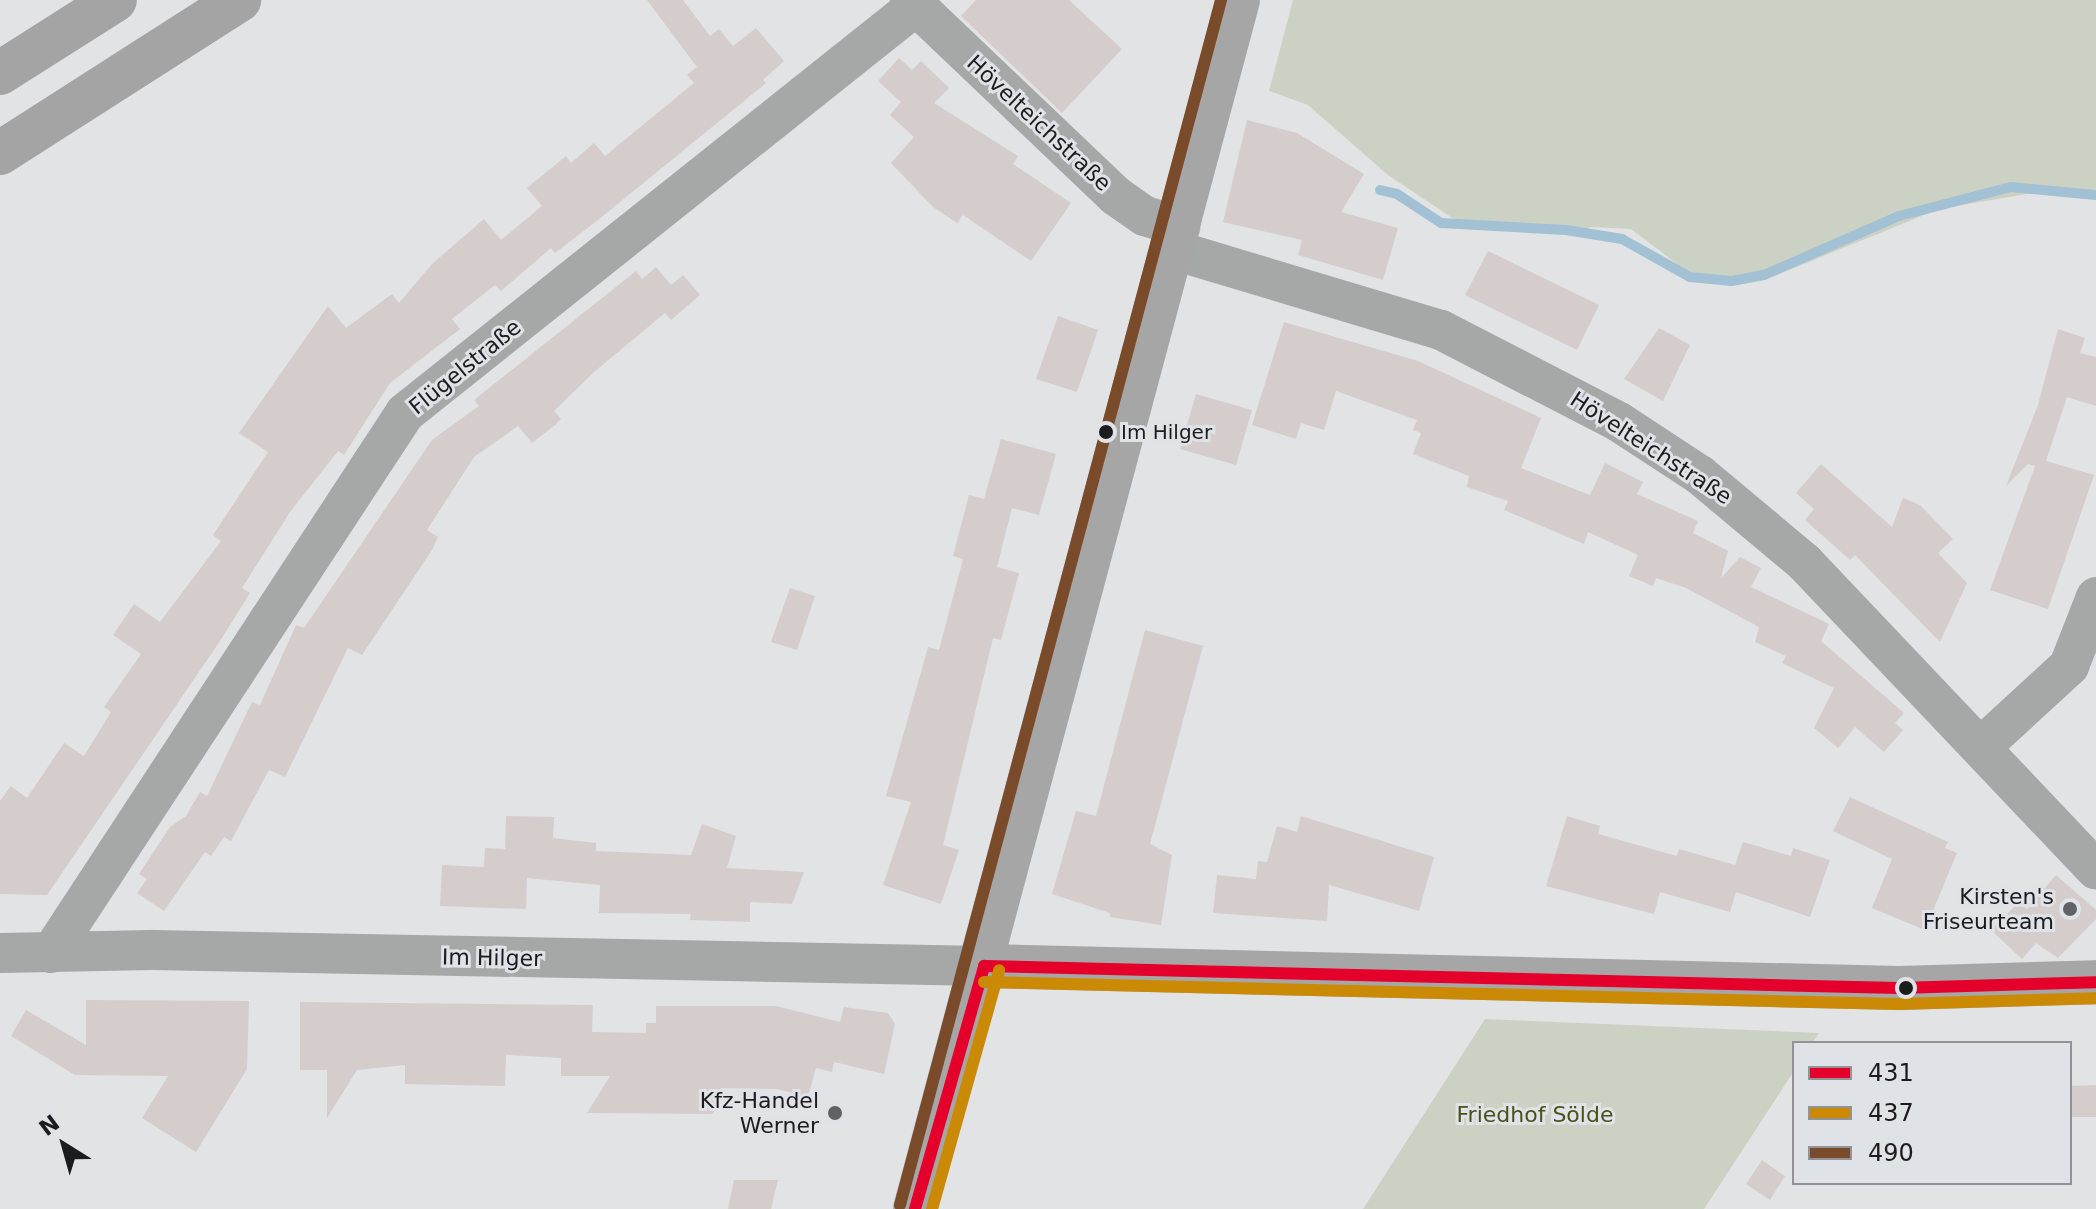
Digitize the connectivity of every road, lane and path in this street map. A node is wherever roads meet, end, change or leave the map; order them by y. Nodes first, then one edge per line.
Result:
1 (115, 0) edge
2 (239, 0) edge
3 (1238, 0) edge
4 (913, 3) edge
5 (0, 73) edge
6 (0, 153) edge
7 (1177, 238) junction
8 (2096, 597) edge
9 (1981, 747) junction
10 (2096, 870) edge
11 (0, 953) edge
12 (51, 953) junction
13 (984, 966) junction
14 (2096, 982) edge
15 (915, 1209) edge

1 - 5 highway
2 - 6 highway
3 - 7 main road
4 - 7 street, Hövelteichstraße
4 - 12 street, Flügelstraße
7 - 9 street, Hövelteichstraße
7 - 13 main road
8 - 9 street
9 - 10 street, Hövelteichstraße
11 - 12 street, Im Hilger
12 - 13 street, Im Hilger
13 - 14 main road
13 - 15 main road

